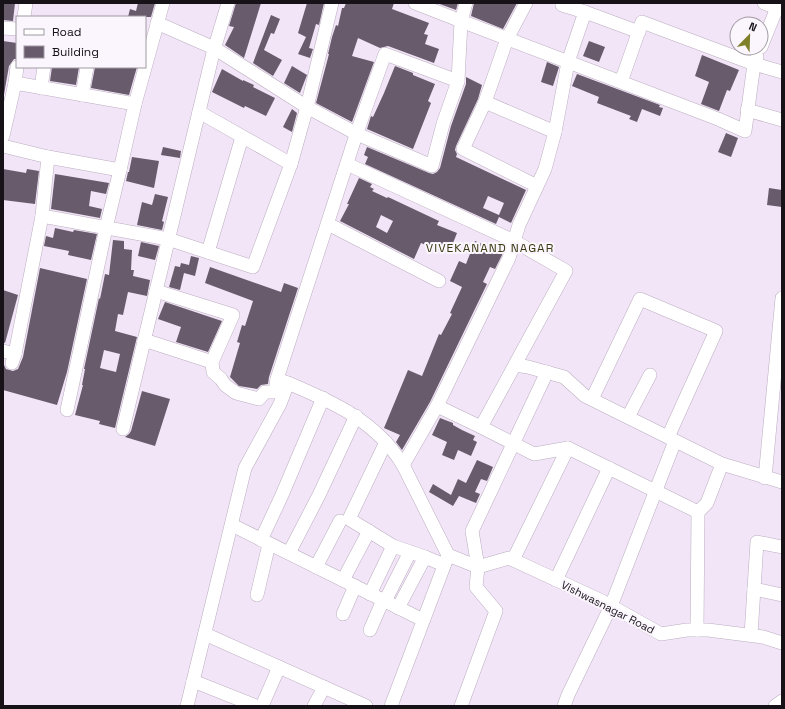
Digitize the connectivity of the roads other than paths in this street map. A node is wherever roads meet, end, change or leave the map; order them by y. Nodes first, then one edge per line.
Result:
1 (26, 3) edge
2 (163, 3) edge
3 (228, 3) edge
4 (332, 3) edge
5 (415, 3) edge
6 (466, 3) edge
7 (526, 3) edge
8 (562, 6) dead end
9 (776, 6) edge
10 (585, 12) junction
11 (24, 16) edge
12 (461, 21) junction
13 (157, 23) junction
14 (769, 26) edge
15 (3, 28) edge
16 (16, 29) edge
17 (639, 32) junction
18 (507, 39) junction
19 (214, 48) junction
20 (758, 56) edge
21 (568, 62) junction
22 (146, 64) edge
23 (754, 64) junction
24 (17, 68) edge
25 (44, 68) edge
26 (87, 68) edge
27 (145, 68) edge
28 (782, 72) edge
29 (458, 80) junction
30 (622, 82) junction
31 (15, 83) junction
32 (41, 88) junction
33 (82, 95) junction
34 (485, 102) junction
35 (135, 104) junction
36 (307, 107) junction
37 (747, 110) junction
38 (199, 112) junction
39 (782, 120) edge
40 (555, 132) junction
41 (357, 134) junction
42 (3, 136) edge
43 (242, 137) junction
44 (3, 146) edge
45 (48, 157) junction
46 (290, 164) junction
47 (347, 164) junction
48 (120, 170) junction
49 (537, 186) junction
50 (42, 216) junction
51 (328, 224) junction
52 (106, 228) junction
53 (168, 239) junction
54 (514, 242) junction
55 (208, 252) junction
56 (439, 281) dead end
57 (156, 291) junction
58 (782, 302) edge
59 (144, 340) junction
60 (10, 356) edge
61 (212, 362) junction
62 (515, 365) junction
63 (779, 368) edge
64 (546, 372) junction
65 (650, 375) dead end
66 (283, 381) junction
67 (323, 398) junction
68 (592, 399) junction
69 (437, 406) junction
70 (68, 410) dead end
71 (356, 416) junction
72 (628, 417) junction
73 (481, 427) junction
74 (124, 429) dead end
75 (672, 439) junction
76 (386, 442) junction
77 (512, 443) junction
78 (568, 448) junction
79 (722, 464) junction
80 (403, 465) junction
81 (609, 468) junction
82 (765, 478) junction
83 (782, 482) edge
84 (656, 491) junction
85 (698, 512) junction
86 (340, 521) dead end
87 (232, 525) junction
88 (370, 531) junction
89 (265, 542) junction
90 (393, 546) junction
91 (782, 547) edge
92 (410, 552) junction
93 (289, 553) junction
94 (425, 557) junction
95 (511, 559) junction
96 (446, 560) junction
97 (316, 567) junction
98 (478, 567) junction
99 (343, 580) junction
100 (556, 580) junction
101 (355, 586) junction
102 (754, 589) junction
103 (370, 594) junction
104 (257, 595) dead end
105 (782, 596) edge
106 (384, 600) junction
107 (611, 606) junction
108 (398, 608) junction
109 (343, 614) dead end
110 (423, 620) junction
111 (370, 630) dead end
112 (697, 630) junction
113 (205, 634) junction
114 (752, 636) junction
115 (782, 643) edge
116 (279, 667) junction
117 (194, 681) junction
118 (324, 687) junction
119 (782, 701) edge
120 (187, 706) edge
121 (256, 706) edge
122 (262, 706) edge
123 (314, 706) edge
124 (366, 706) edge
125 (390, 706) edge
126 (461, 706) edge
127 (564, 706) edge
128 (775, 706) edge

1 - 11 street
2 - 13 street
3 - 19 street
4 - 36 street
5 - 12 street
6 - 12 street
7 - 18 street
8 - 10 street
9 - 14 street
10 - 17 street
10 - 21 street
12 - 18 street
12 - 29 street
13 - 19 street
13 - 22 street
15 - 16 street
17 - 23 street
17 - 30 street
18 - 21 street
18 - 34 street
19 - 36 street
19 - 38 street
20 - 23 street
21 - 30 street
21 - 40 street
23 - 28 street
23 - 37 street
24 - 31 street
25 - 32 street
26 - 33 street
27 - 35 street
29 - 41 street
29 - 41 street
30 - 37 street
31 - 32 street
31 - 42 street
32 - 33 street
33 - 35 street
34 - 40 street
34 - 49 street
35 - 48 street
36 - 41 street
36 - 46 street
37 - 39 street
38 - 43 street
38 - 53 street
40 - 49 street
41 - 47 street
43 - 46 street
43 - 55 street
44 - 45 street
45 - 48 street
45 - 50 street
46 - 55 street
47 - 51 street
47 - 54 street
48 - 52 street
49 - 54 street
50 - 52 street
50 - 60 street
51 - 56 street
51 - 66 street
52 - 53 street
52 - 70 street
53 - 55 street
53 - 57 street
54 - 62 street
54 - 69 street
57 - 59 street
57 - 61 street
58 - 63 street
59 - 61 street
59 - 74 street
61 - 66 street
62 - 64 street
62 - 73 street
63 - 82 street
64 - 68 street
64 - 77 street
65 - 72 street
66 - 67 street
66 - 87 street
67 - 71 street
67 - 89 street
68 - 72 street
68 - 75 street
69 - 73 street
69 - 80 street
71 - 76 street
71 - 93 street
72 - 75 street
73 - 77 street
75 - 79 street
75 - 84 street
76 - 80 street
76 - 88 street
77 - 78 street
77 - 98 street
78 - 81 street
78 - 95 street
79 - 82 street
79 - 85 street
80 - 96 street
81 - 84 street
81 - 100 street
82 - 83 street
84 - 85 street
84 - 107 street
85 - 112 street
86 - 97 street
87 - 89 street
87 - 113 street
88 - 90 street
88 - 99 street
89 - 93 street
89 - 104 street
90 - 92 street
90 - 103 street
91 - 102 street
92 - 94 street
92 - 106 street
93 - 97 street
94 - 96 street
94 - 108 street
95 - 98 street
95 - 100 street, Vishwasnagar Road
96 - 98 street
96 - 110 street
97 - 99 street
98 - 126 street
99 - 101 street
100 - 107 street, Vishwasnagar Road
101 - 103 street
101 - 109 street
102 - 105 street
102 - 114 street
103 - 106 street
106 - 108 street
106 - 111 street
107 - 112 street, Vishwasnagar Road
107 - 127 street
108 - 110 street
110 - 125 street
112 - 114 street, Vishwasnagar Road
113 - 116 street
113 - 117 street
114 - 115 street, Vishwasnagar Road
116 - 118 street
116 - 122 street
117 - 120 street
117 - 121 street
118 - 123 street
118 - 124 street
119 - 128 street

